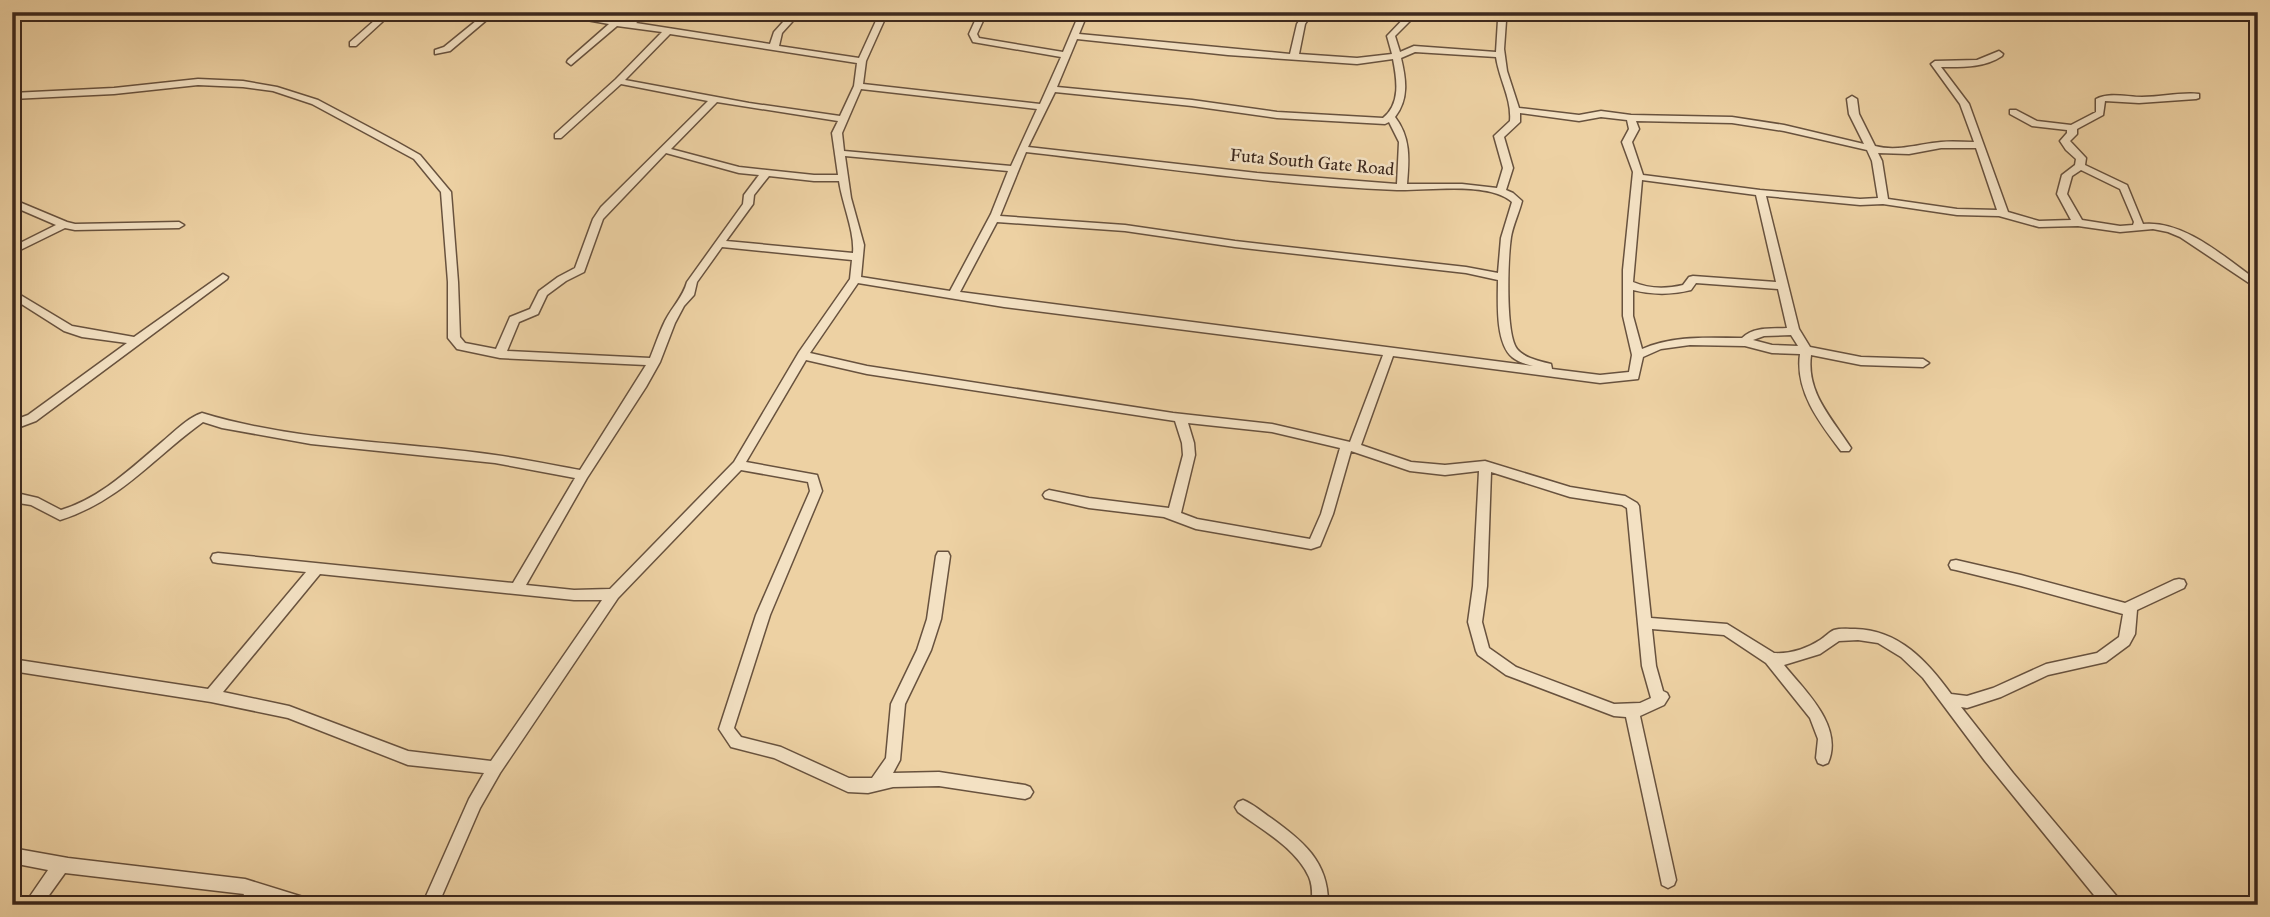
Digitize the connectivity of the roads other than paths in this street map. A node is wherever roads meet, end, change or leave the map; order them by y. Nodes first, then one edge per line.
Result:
1 (204, 12) edge
2 (283, 12) edge
3 (389, 12) edge
4 (492, 12) edge
5 (546, 12) edge
6 (647, 12) edge
7 (797, 12) edge
8 (884, 12) edge
9 (984, 12) edge
10 (1084, 12) edge
11 (1309, 12) edge
12 (1415, 12) edge
13 (1510, 12) edge
14 (621, 24) junction
15 (668, 31) junction
16 (1074, 36) junction
17 (353, 44) dead end
18 (774, 47) junction
19 (438, 52) dead end
20 (1999, 54) dead end
21 (1066, 55) junction
22 (1501, 55) junction
23 (1294, 56) junction
24 (1398, 56) junction
25 (862, 61) junction
26 (571, 62) dead end
27 (619, 82) junction
28 (858, 86) junction
29 (1052, 89) junction
30 (12, 96) edge
31 (2196, 96) dead end
32 (1852, 99) dead end
33 (714, 100) junction
34 (1042, 107) junction
35 (1516, 110) junction
36 (2014, 112) dead end
37 (1391, 118) junction
38 (1631, 118) junction
39 (843, 119) junction
40 (2072, 128) junction
41 (558, 135) dead end
42 (1979, 145) junction
43 (1022, 149) junction
44 (665, 150) junction
45 (1872, 150) junction
46 (839, 153) junction
47 (2080, 166) junction
48 (1014, 169) junction
49 (766, 173) junction
50 (1638, 177) junction
51 (843, 178) junction
52 (1402, 187) junction
53 (1501, 191) junction
54 (1760, 192) junction
55 (1883, 201) junction
56 (12, 202) edge
57 (2004, 215) junction
58 (993, 219) junction
59 (2078, 223) junction
60 (64, 225) junction
61 (179, 225) dead end
62 (2137, 228) junction
63 (721, 244) junction
64 (12, 251) edge
65 (858, 257) junction
66 (223, 277) dead end
67 (1505, 278) junction
68 (855, 279) junction
69 (1629, 284) junction
70 (1781, 286) junction
71 (2258, 286) edge
72 (12, 293) edge
73 (953, 296) junction
74 (1793, 329) junction
75 (134, 341) junction
76 (1745, 342) junction
77 (1806, 350) junction
78 (1389, 353) junction
79 (500, 354) junction
80 (803, 355) junction
81 (1638, 355) junction
82 (654, 362) junction
83 (1923, 363) dead end
84 (1572, 375) junction
85 (1180, 418) junction
86 (12, 426) edge
87 (1350, 447) junction
88 (1845, 448) dead end
89 (738, 465) junction
90 (1485, 466) junction
91 (583, 475) junction
92 (1049, 495) dead end
93 (12, 496) edge
94 (1176, 516) junction
95 (943, 556) dead end
96 (218, 558) dead end
97 (1956, 565) dead end
98 (317, 568) junction
99 (2179, 584) dead end
100 (517, 589) junction
101 (613, 594) junction
102 (2129, 610) junction
103 (1646, 623) junction
104 (1771, 659) junction
105 (12, 665) edge
106 (211, 696) junction
107 (1945, 699) junction
108 (1632, 711) junction
109 (1823, 758) dead end
110 (893, 760) junction
111 (496, 768) junction
112 (908, 779) junction
113 (878, 782) junction
114 (1025, 792) dead end
115 (1243, 807) dead end
116 (12, 855) edge
117 (61, 865) junction
118 (1668, 880) dead end
119 (256, 890) junction
120 (32, 905) edge
121 (247, 905) edge
122 (303, 905) edge
123 (430, 905) edge
124 (1320, 905) edge
125 (2113, 905) edge

1 - 2 street
3 - 17 street
4 - 19 street
5 - 14 street
6 - 14 street
7 - 18 street
8 - 25 street
9 - 21 street
10 - 16 street
11 - 23 street
12 - 24 street
13 - 22 street
14 - 15 street
14 - 26 street
15 - 18 street
15 - 27 street
16 - 21 street
16 - 23 street
18 - 25 street
20 - 42 street
21 - 29 street
22 - 24 street
22 - 35 street
23 - 24 street
24 - 37 street
25 - 28 street
27 - 33 street
27 - 41 street
28 - 34 street
28 - 39 street
29 - 34 street
29 - 37 street
30 - 79 street
31 - 40 street
32 - 45 street
33 - 39 street
33 - 44 street
34 - 43 street
35 - 38 street
35 - 53 street
36 - 40 street
37 - 52 street
38 - 45 street
38 - 50 street
39 - 46 street
40 - 47 street
42 - 45 street
42 - 57 street
43 - 48 street
43 - 52 street, Futa South Gate Road
44 - 49 street
44 - 79 street
45 - 55 street
46 - 48 street
46 - 51 street
47 - 59 street
47 - 62 street
48 - 58 street
49 - 51 street
49 - 63 street
50 - 54 street
50 - 69 street
51 - 65 street
52 - 53 street, Futa South Gate Road
53 - 67 street
54 - 55 street
54 - 70 street
55 - 57 street
56 - 60 street
57 - 59 street
58 - 67 street
58 - 73 street
59 - 62 street
60 - 61 street
60 - 64 street
62 - 71 street
63 - 65 street
63 - 82 street
65 - 68 street
66 - 75 street
67 - 84 street
68 - 73 street
68 - 80 street
69 - 70 street
69 - 81 street
70 - 74 street
72 - 75 street
73 - 78 street
74 - 76 street
74 - 77 street
75 - 86 street
76 - 77 street
76 - 81 street
77 - 83 street
77 - 88 street
78 - 84 street
78 - 87 street
79 - 82 street
80 - 85 street
80 - 89 street
81 - 84 street
82 - 91 street
85 - 87 street
85 - 94 street
87 - 90 street
87 - 94 street
89 - 101 street
89 - 113 street
90 - 103 street
90 - 108 street
91 - 93 street
91 - 100 street
92 - 94 street
95 - 110 street
96 - 98 street
97 - 102 street
98 - 100 street
98 - 106 street
99 - 102 street
100 - 101 street
101 - 111 street
102 - 107 street
103 - 104 street
103 - 108 street
104 - 107 street
104 - 109 street
105 - 106 street
106 - 111 street
107 - 125 street
108 - 118 street
110 - 112 street
110 - 113 street
111 - 123 street
112 - 113 street
112 - 114 street
115 - 124 street
116 - 117 street
117 - 119 street
117 - 120 street
119 - 121 street
119 - 122 street

